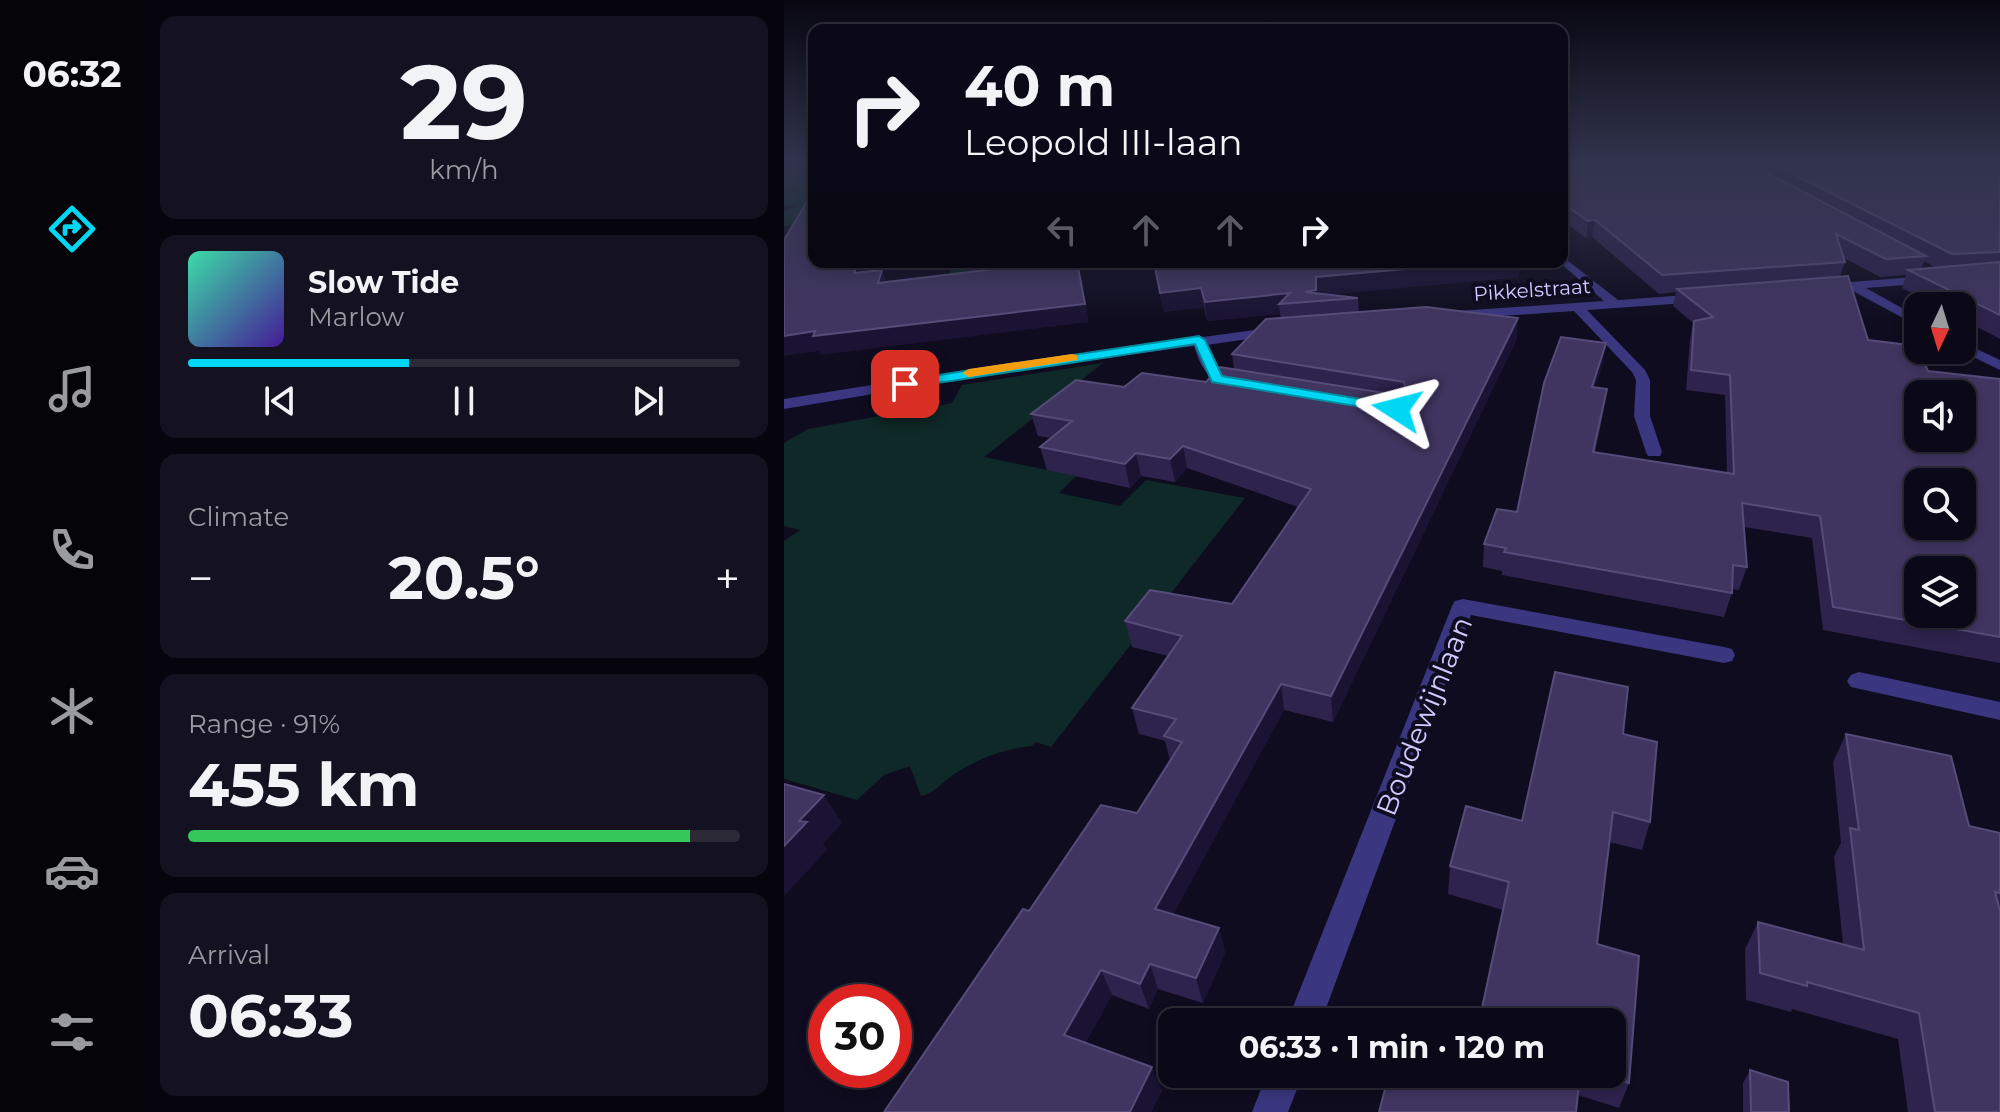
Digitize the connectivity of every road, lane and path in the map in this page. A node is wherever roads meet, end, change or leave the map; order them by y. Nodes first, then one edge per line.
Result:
1 (1568, 264) edge
2 (1918, 266) edge
3 (1853, 286) junction
4 (1808, 289) edge
5 (1717, 297) edge
6 (1615, 304) junction
7 (1577, 307) junction
8 (1904, 314) edge
9 (1445, 316) edge
10 (1296, 329) edge
11 (1199, 340) junction
12 (1976, 353) edge
13 (2000, 366) edge
14 (1243, 386) edge
15 (784, 404) edge
16 (1654, 452) dead end
17 (1724, 655) dead end
18 (1859, 681) dead end
19 (2000, 711) edge
20 (1309, 1008) edge
21 (1279, 1088) edge
22 (1270, 1112) edge

1 - 6 street
2 - 3 street
3 - 4 street
3 - 8 street
5 - 6 street, Pikkelstraat
6 - 7 street, Pikkelstraat
7 - 9 street, Pikkelstraat
7 - 16 street
10 - 11 street
11 - 14 street
11 - 15 street
12 - 13 street
17 - 20 street, Boudewijnlaan
18 - 19 street
21 - 22 street

